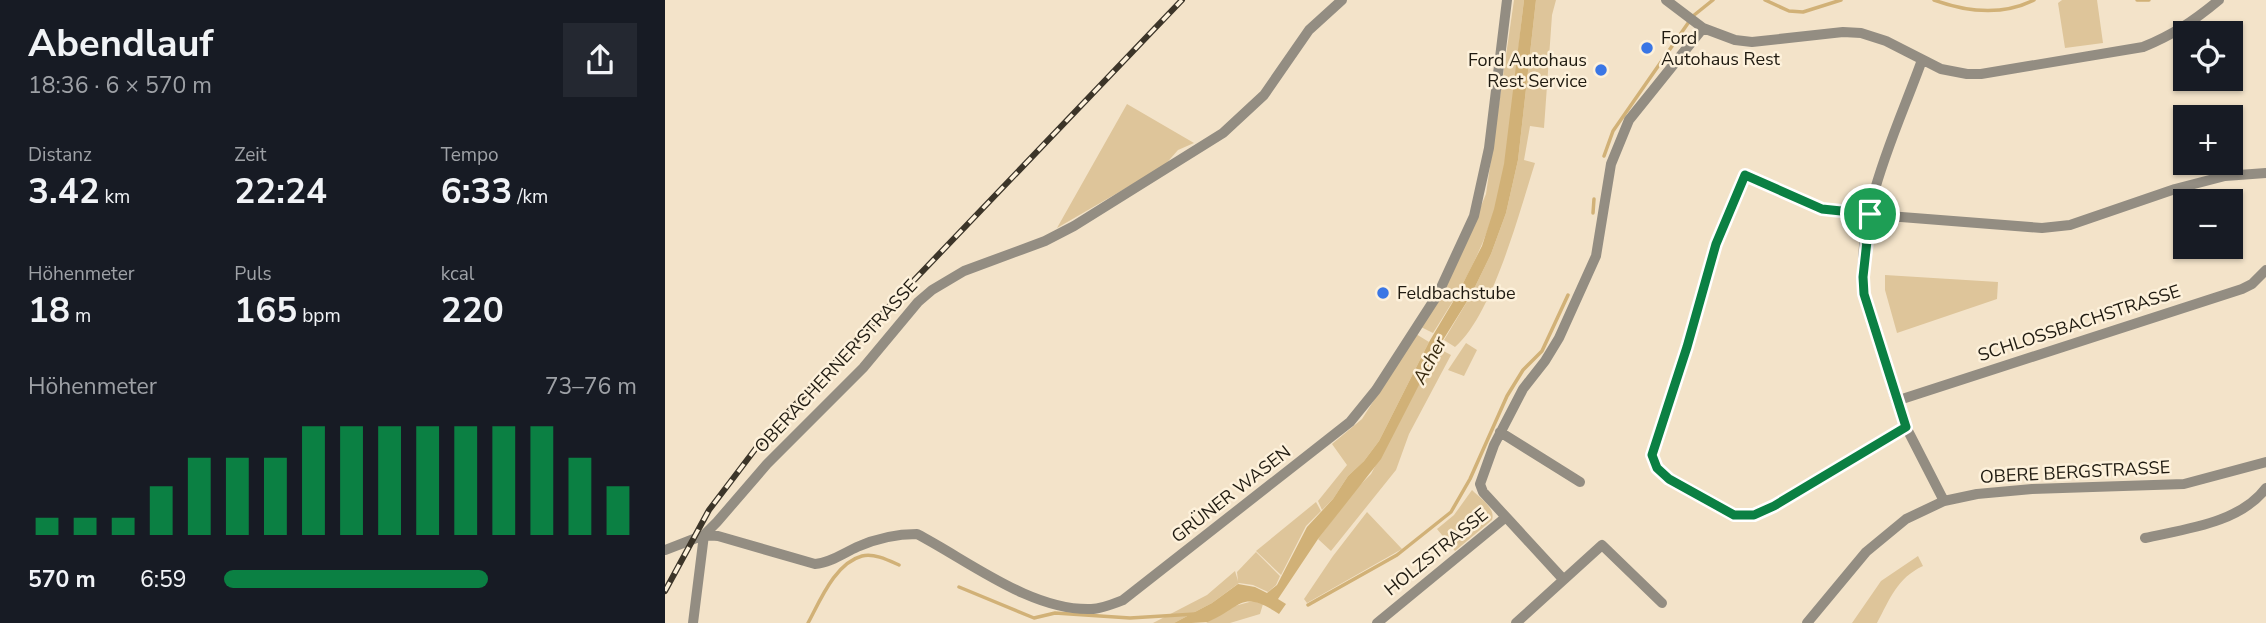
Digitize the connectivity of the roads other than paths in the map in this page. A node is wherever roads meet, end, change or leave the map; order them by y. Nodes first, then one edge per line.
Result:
1 (1342, 0) edge
2 (1507, 0) edge
3 (1666, 0) edge
4 (2219, 0) edge
5 (1694, 21) junction
6 (1922, 60) junction
7 (2266, 173) edge
8 (1870, 214) junction
9 (2266, 270) edge
10 (1896, 401) junction
11 (1906, 427) junction
12 (1500, 432) junction
13 (2266, 462) edge
14 (1580, 482) dead end
15 (2266, 488) edge
16 (1944, 501) junction
17 (1506, 517) junction
18 (704, 535) junction
19 (2145, 538) dead end
20 (665, 550) edge
21 (1563, 579) junction
22 (1662, 603) dead end
23 (693, 623) edge
24 (1377, 623) edge
25 (1515, 623) edge
26 (1807, 623) edge

1 - 18 street, OBERACHERNER STRASSE
2 - 18 street, GRÜNER WASEN
3 - 5 street
4 - 6 street
5 - 6 street
5 - 12 street, HOLZSTRASSE
6 - 8 street
7 - 8 street
8 - 10 street
8 - 11 street
9 - 10 street, SCHLOSSBACHSTRASSE
10 - 11 street
11 - 16 street
12 - 14 street
12 - 17 street, HOLZSTRASSE
13 - 16 street, OBERE BERGSTRASSE
15 - 19 street
16 - 26 street, OBERE BERGSTRASSE
17 - 21 street
17 - 24 street, HOLZSTRASSE
18 - 20 street, OBERACHERNER STRASSE
18 - 23 street
21 - 22 street
21 - 25 street

